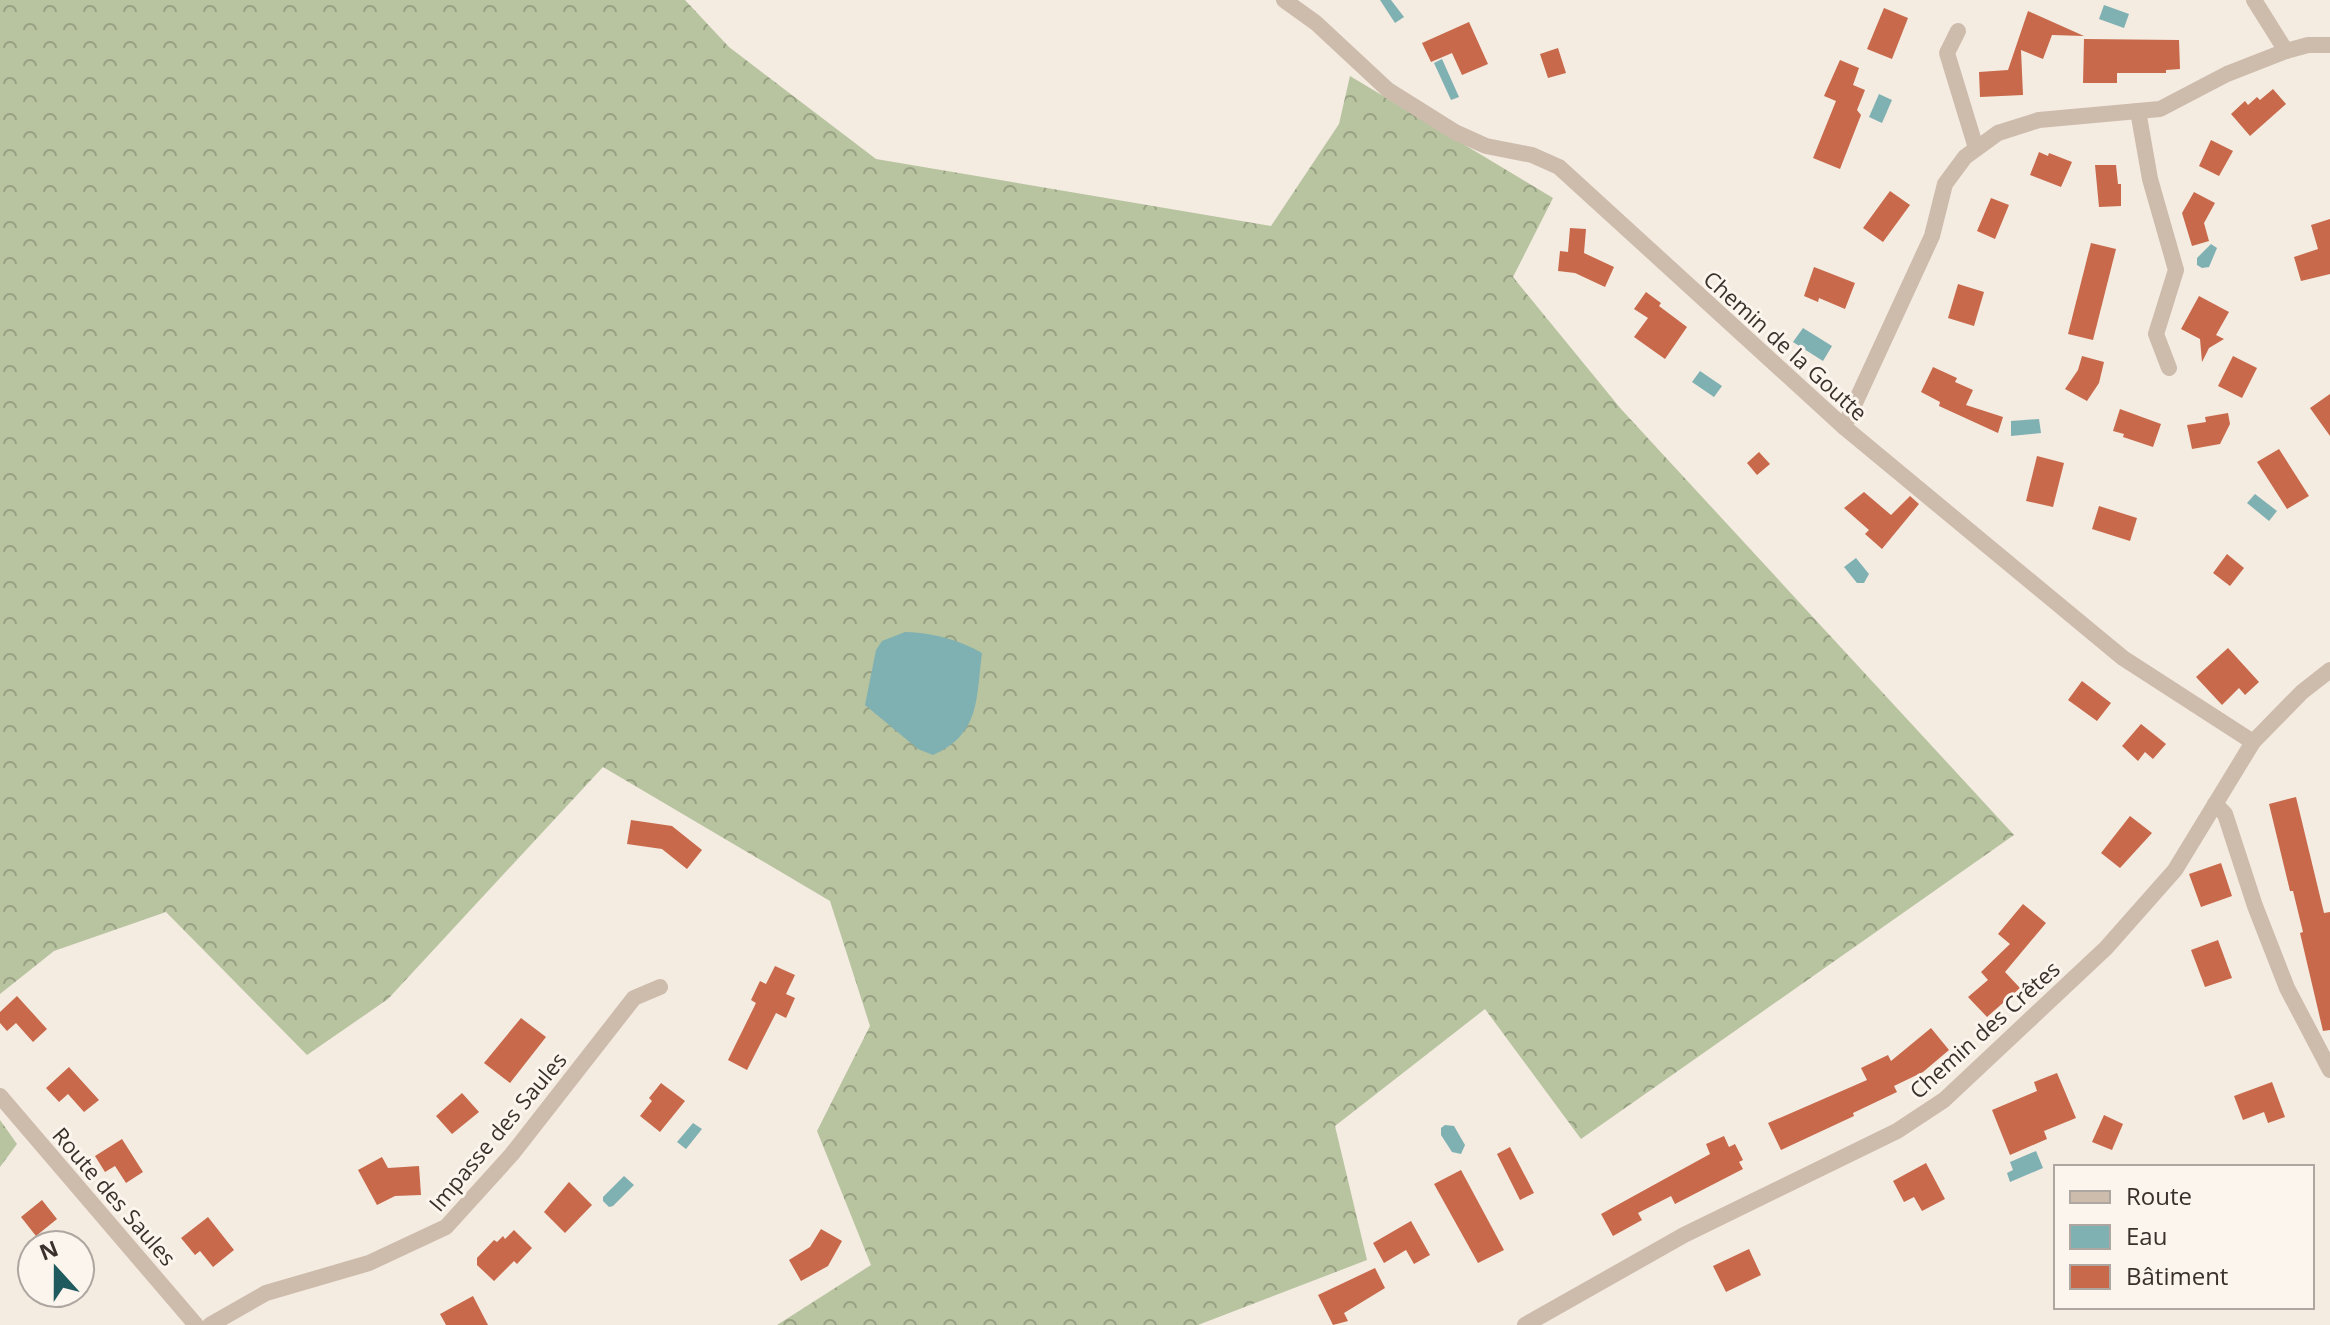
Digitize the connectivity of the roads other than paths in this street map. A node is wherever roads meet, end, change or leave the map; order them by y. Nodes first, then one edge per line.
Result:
1 (1284, 0) edge
2 (2254, 0) edge
3 (1958, 31) dead end
4 (2330, 45) edge
5 (2286, 51) junction
6 (2138, 111) junction
7 (1976, 148) junction
8 (2169, 368) dead end
9 (1844, 427) junction
10 (2330, 670) edge
11 (2253, 742) junction
12 (2215, 804) junction
13 (660, 987) dead end
14 (2330, 1070) edge
15 (0, 1096) edge
16 (196, 1325) edge
17 (210, 1325) edge
18 (1525, 1325) edge

1 - 9 street, Chemin de la Goutte
2 - 5 street
3 - 7 street
4 - 5 street
5 - 6 street
6 - 7 street
6 - 8 street
7 - 9 street
9 - 11 street, Chemin de la Goutte
10 - 11 street, Chemin des Crêtes
11 - 12 street, Chemin des Crêtes
12 - 14 street
12 - 18 street, Chemin des Crêtes
13 - 17 street, Impasse des Saules
15 - 16 street, Route des Saules

